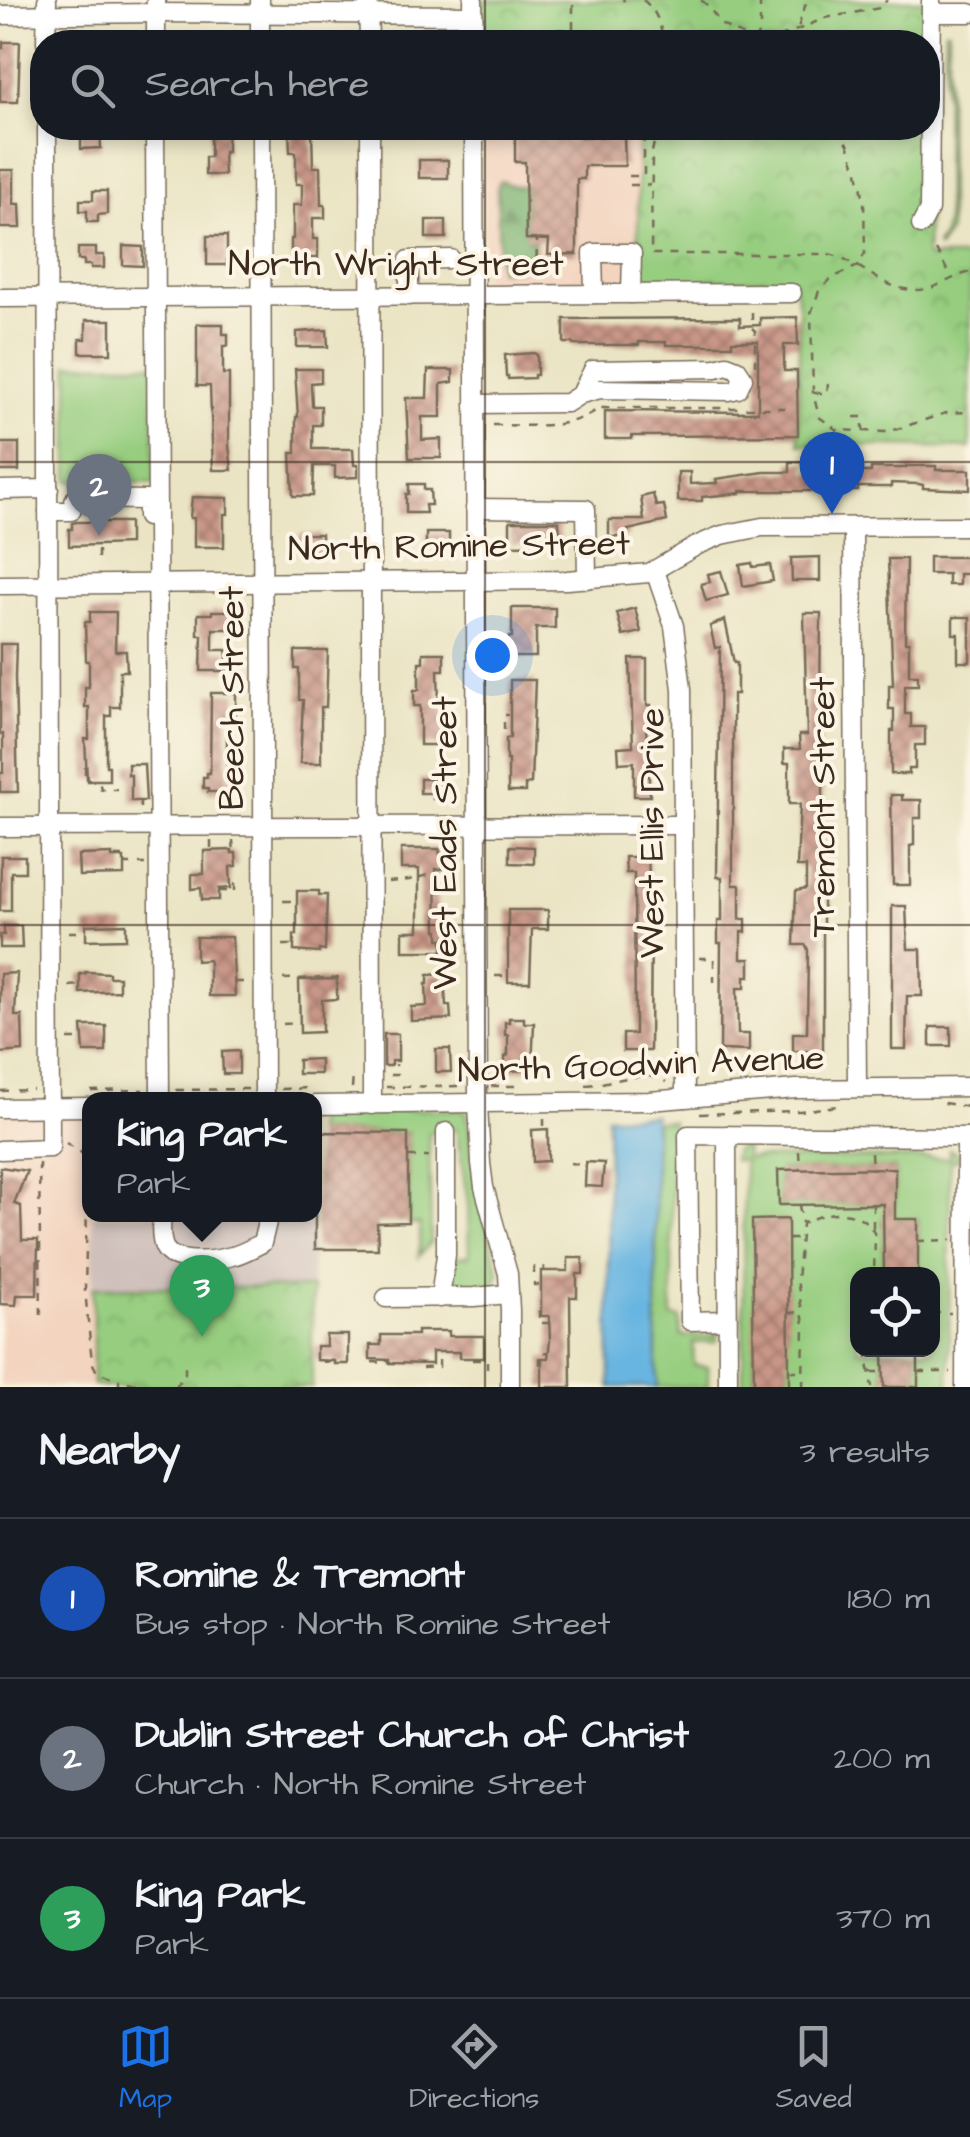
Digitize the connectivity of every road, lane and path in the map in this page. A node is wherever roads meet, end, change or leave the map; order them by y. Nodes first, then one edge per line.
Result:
1 (574, 0) edge
2 (643, 0) edge
3 (760, 0) edge
4 (807, 0) edge
5 (887, 0) edge
6 (703, 1) edge
7 (931, 6) edge
8 (47, 7) edge
9 (156, 7) edge
10 (260, 8) edge
11 (368, 8) edge
12 (473, 8) edge
13 (970, 13) edge
14 (0, 15) edge
15 (534, 30) edge
16 (660, 30) edge
17 (731, 30) edge
18 (760, 30) edge
19 (797, 30) joint
20 (47, 140) edge
21 (156, 140) edge
22 (260, 140) edge
23 (370, 140) edge
24 (474, 140) edge
25 (644, 140) edge
26 (655, 140) edge
27 (846, 140) edge
28 (930, 140) edge
29 (630, 176) dead end
30 (630, 185) dead end
31 (652, 185) junction
32 (921, 224) dead end
33 (537, 240) dead end
34 (936, 250) dead end
35 (451, 259) dead end
36 (858, 266) junction
37 (970, 272) edge
38 (536, 275) dead end
39 (952, 278) junction
40 (792, 293) dead end
41 (594, 294) junction
42 (631, 294) junction
43 (475, 295) junction
44 (370, 296) junction
45 (409, 296) junction
46 (48, 297) junction
47 (155, 297) junction
48 (262, 297) junction
49 (0, 298) edge
50 (752, 312) dead end
51 (755, 370) dead end
52 (828, 384) dead end
53 (812, 393) junction
54 (581, 394) junction
55 (475, 404) junction
56 (792, 408) dead end
57 (970, 412) edge
58 (854, 418) dead end
59 (494, 425) dead end
60 (862, 432) junction
61 (48, 489) junction
62 (0, 490) edge
63 (475, 508) junction
64 (48, 511) junction
65 (970, 526) edge
66 (853, 527) junction
67 (157, 548) junction
68 (98, 550) dead end
69 (98, 564) dead end
70 (654, 571) junction
71 (587, 579) junction
72 (476, 581) junction
73 (264, 582) junction
74 (371, 582) junction
75 (157, 583) junction
76 (49, 584) junction
77 (0, 585) edge
78 (508, 715) dead end
79 (504, 730) dead end
80 (85, 766) dead end
81 (117, 789) dead end
82 (264, 825) junction
83 (372, 825) junction
84 (476, 825) junction
85 (682, 825) junction
86 (158, 826) junction
87 (0, 828) edge
88 (50, 828) junction
89 (233, 838) dead end
90 (211, 839) dead end
91 (211, 852) dead end
92 (234, 853) dead end
93 (115, 856) dead end
94 (146, 864) dead end
95 (432, 874) dead end
96 (372, 883) junction
97 (234, 884) dead end
98 (219, 891) dead end
99 (297, 900) dead end
100 (282, 901) dead end
101 (69, 932) dead end
102 (86, 932) dead end
103 (283, 945) dead end
104 (294, 945) dead end
105 (684, 958) junction
106 (340, 978) dead end
107 (283, 979) dead end
108 (446, 982) dead end
109 (462, 982) dead end
110 (714, 982) dead end
111 (69, 986) dead end
112 (79, 986) dead end
113 (300, 1023) dead end
114 (283, 1024) dead end
115 (396, 1064) dead end
116 (388, 1075) dead end
117 (353, 1076) dead end
118 (438, 1076) dead end
119 (667, 1084) dead end
120 (438, 1086) junction
121 (469, 1086) dead end
122 (489, 1086) dead end
123 (527, 1086) dead end
124 (578, 1086) dead end
125 (857, 1086) junction
126 (970, 1087) edge
127 (352, 1088) dead end
128 (0, 1091) edge
129 (160, 1092) edge
130 (264, 1092) edge
131 (376, 1096) junction
132 (47, 1099) junction
133 (930, 1101) dead end
134 (322, 1104) edge
135 (478, 1104) junction
136 (844, 1104) dead end
137 (82, 1106) edge
138 (691, 1106) junction
139 (970, 1107) edge
140 (0, 1108) edge
141 (544, 1116) dead end
142 (544, 1130) dead end
143 (446, 1132) dead end
144 (727, 1135) junction
145 (968, 1137) edge
146 (63, 1138) dead end
147 (0, 1150) edge
148 (82, 1152) edge
149 (408, 1157) dead end
150 (446, 1158) junction
151 (39, 1159) dead end
152 (570, 1163) dead end
153 (586, 1165) dead end
154 (872, 1204) dead end
155 (799, 1205) dead end
156 (87, 1222) edge
157 (161, 1222) edge
158 (266, 1222) edge
159 (802, 1224) junction
160 (873, 1230) junction
161 (788, 1239) dead end
162 (799, 1239) junction
163 (966, 1240) junction
164 (875, 1241) junction
165 (883, 1241) dead end
166 (918, 1241) dead end
167 (534, 1266) dead end
168 (874, 1267) edge
169 (541, 1285) dead end
170 (509, 1294) junction
171 (386, 1298) dead end
172 (440, 1298) junction
173 (539, 1310) dead end
174 (789, 1312) dead end
175 (803, 1312) junction
176 (728, 1320) junction
177 (41, 1321) dead end
178 (549, 1323) dead end
179 (439, 1352) dead end
180 (548, 1352) dead end
181 (867, 1357) edge
182 (387, 1360) dead end
183 (472, 1360) dead end
184 (332, 1361) dead end
185 (322, 1362) dead end
186 (372, 1362) dead end
187 (540, 1365) dead end
188 (185, 1366) dead end
189 (422, 1368) dead end
190 (789, 1371) dead end
191 (804, 1371) junction
192 (870, 1372) junction
193 (884, 1372) dead end
194 (918, 1372) dead end
195 (487, 1375) dead end
196 (965, 1379) edge
197 (120, 1380) junction
198 (119, 1387) edge
199 (152, 1387) edge
200 (175, 1387) edge
201 (510, 1387) edge
202 (728, 1387) edge
203 (803, 1387) edge
204 (872, 1387) edge

1 - 15 path
2 - 16 path
3 - 18 path
4 - 19 path
5 - 19 path
6 - 17 path
7 - 13 street
8 - 9 street
8 - 14 street
9 - 10 street
10 - 11 street
11 - 12 street
20 - 46 street
21 - 47 street
22 - 48 street, Beech Street
23 - 44 street
24 - 43 street, West Eads Street
25 - 29 path
26 - 31 path
27 - 36 path
28 - 32 street
30 - 31 path
31 - 36 path
33 - 38 path
34 - 39 path
35 - 45 street
36 - 39 path
36 - 53 path
37 - 39 path
40 - 42 street, North Wright Street
41 - 42 street, North Wright Street
41 - 42 street
41 - 43 street, North Wright Street
43 - 45 street, North Wright Street
43 - 55 street, West Eads Street
44 - 45 street, North Wright Street
44 - 48 street, North Wright Street
44 - 74 street
46 - 47 street, North Wright Street
46 - 49 street, North Wright Street
46 - 61 street
47 - 48 street, North Wright Street
47 - 67 street
48 - 73 street, Beech Street
50 - 51 path
52 - 53 path
53 - 60 path
54 - 54 street
54 - 55 street
55 - 63 street, West Eads Street
56 - 59 path
57 - 60 path
58 - 60 path
61 - 62 street
61 - 64 street
63 - 71 street
63 - 72 street, West Eads Street
64 - 67 street
64 - 76 street
65 - 66 street, North Romine Street
66 - 70 street, North Romine Street
66 - 125 street, Tremont Street
67 - 75 street
68 - 69 path
70 - 71 street, North Romine Street
70 - 85 street, West Ellis Drive
71 - 72 street, North Romine Street
72 - 74 street, North Romine Street
72 - 84 street, West Eads Street
73 - 74 street, North Romine Street
73 - 75 street, North Romine Street
73 - 82 street, Beech Street
74 - 83 street
75 - 76 street, North Romine Street
75 - 86 street
76 - 77 street, North Romine Street
76 - 88 street
78 - 79 path
80 - 81 path
82 - 83 street
82 - 86 street
82 - 130 street, Beech Street
83 - 84 street
83 - 96 street
84 - 85 street
84 - 135 street, West Eads Street
85 - 105 street, West Ellis Drive
86 - 88 street
86 - 129 street
87 - 88 street
88 - 132 street
89 - 92 path
90 - 91 path
93 - 94 path
95 - 96 path
96 - 131 street
97 - 98 path
99 - 100 path
101 - 102 path
103 - 104 path
105 - 110 path
105 - 138 street, West Ellis Drive
106 - 107 path
108 - 109 path
111 - 112 path
113 - 114 path
115 - 116 path
117 - 127 path
118 - 120 path
119 - 124 path
120 - 121 path
120 - 131 path
122 - 123 path
125 - 126 street, North Goodwin Avenue
125 - 138 street, North Goodwin Avenue
128 - 132 path
131 - 134 street, North Goodwin Avenue
131 - 135 street, North Goodwin Avenue
132 - 137 street
132 - 140 street
132 - 147 street
133 - 139 path
135 - 138 street, North Goodwin Avenue
135 - 170 street, West Eads Street
136 - 138 path
141 - 142 path
143 - 150 street
144 - 145 street
144 - 176 street
144 - 176 street
145 - 163 street
146 - 148 path
149 - 150 path
150 - 172 street
151 - 177 path
152 - 153 path
154 - 160 path
155 - 159 path
156 - 197 path
157 - 158 street
159 - 160 path
159 - 162 path
160 - 164 path
161 - 162 path
162 - 175 path
163 - 166 path
163 - 196 street
164 - 165 path
164 - 168 path
167 - 169 path
170 - 172 street
170 - 201 street, West Eads Street
171 - 172 street
173 - 178 path
174 - 175 path
175 - 191 path
176 - 202 street
179 - 189 path
180 - 187 path
181 - 192 path
182 - 186 path
183 - 195 path
184 - 185 path
188 - 200 path
190 - 191 path
191 - 203 path
192 - 193 path
192 - 204 path
194 - 196 path
197 - 198 path
197 - 199 path

